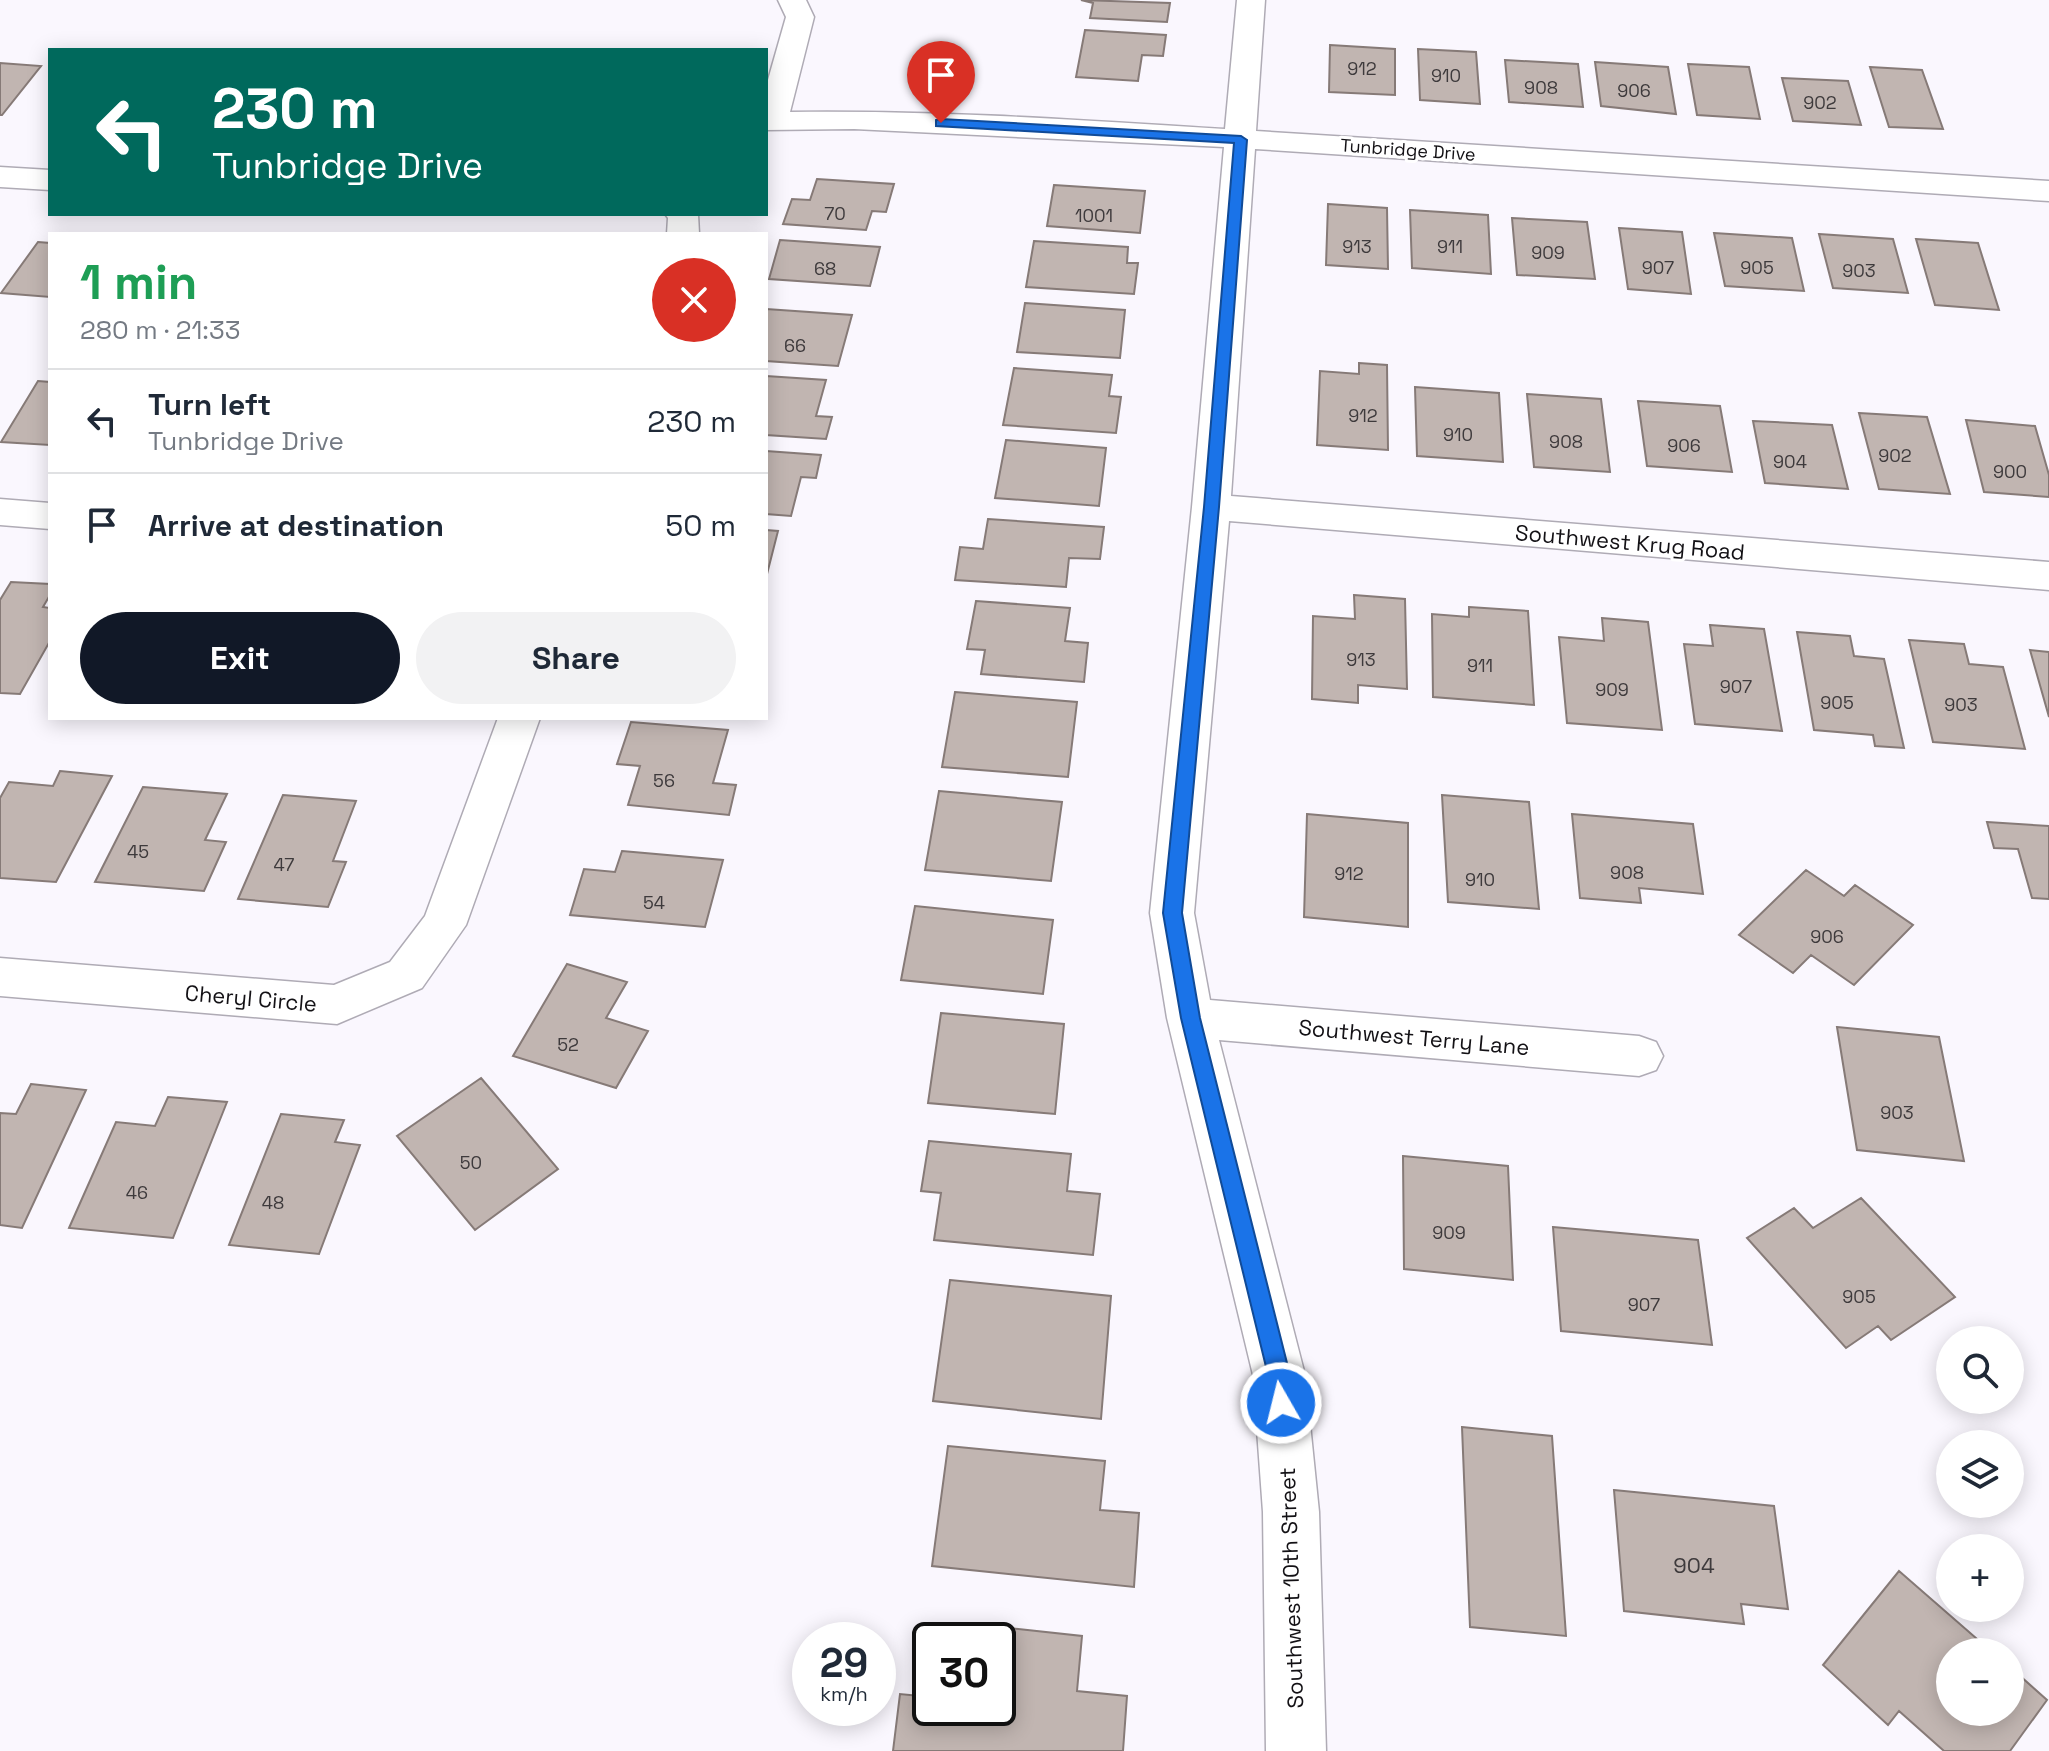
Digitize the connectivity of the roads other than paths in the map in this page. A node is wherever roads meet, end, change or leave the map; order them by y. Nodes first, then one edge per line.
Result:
1 (792, 0) edge
2 (1251, 0) edge
3 (769, 120) edge
4 (1241, 140) junction
5 (0, 177) edge
6 (48, 180) edge
7 (2049, 191) edge
8 (1211, 507) junction
9 (0, 512) edge
10 (48, 516) edge
11 (2049, 576) edge
12 (518, 720) edge
13 (0, 977) edge
14 (1190, 1018) junction
15 (1639, 1056) dead end
16 (1296, 1751) edge

1 - 3 street
2 - 4 street, Southwest 10th Street
3 - 4 street, Tunbridge Drive
4 - 7 street, Tunbridge Drive
4 - 8 street, Southwest 10th Street
5 - 6 street
8 - 11 street, Southwest Krug Road
8 - 14 street, Southwest 10th Street
9 - 10 street
12 - 13 street, Cheryl Circle
14 - 15 street, Southwest Terry Lane
14 - 16 street, Southwest 10th Street

